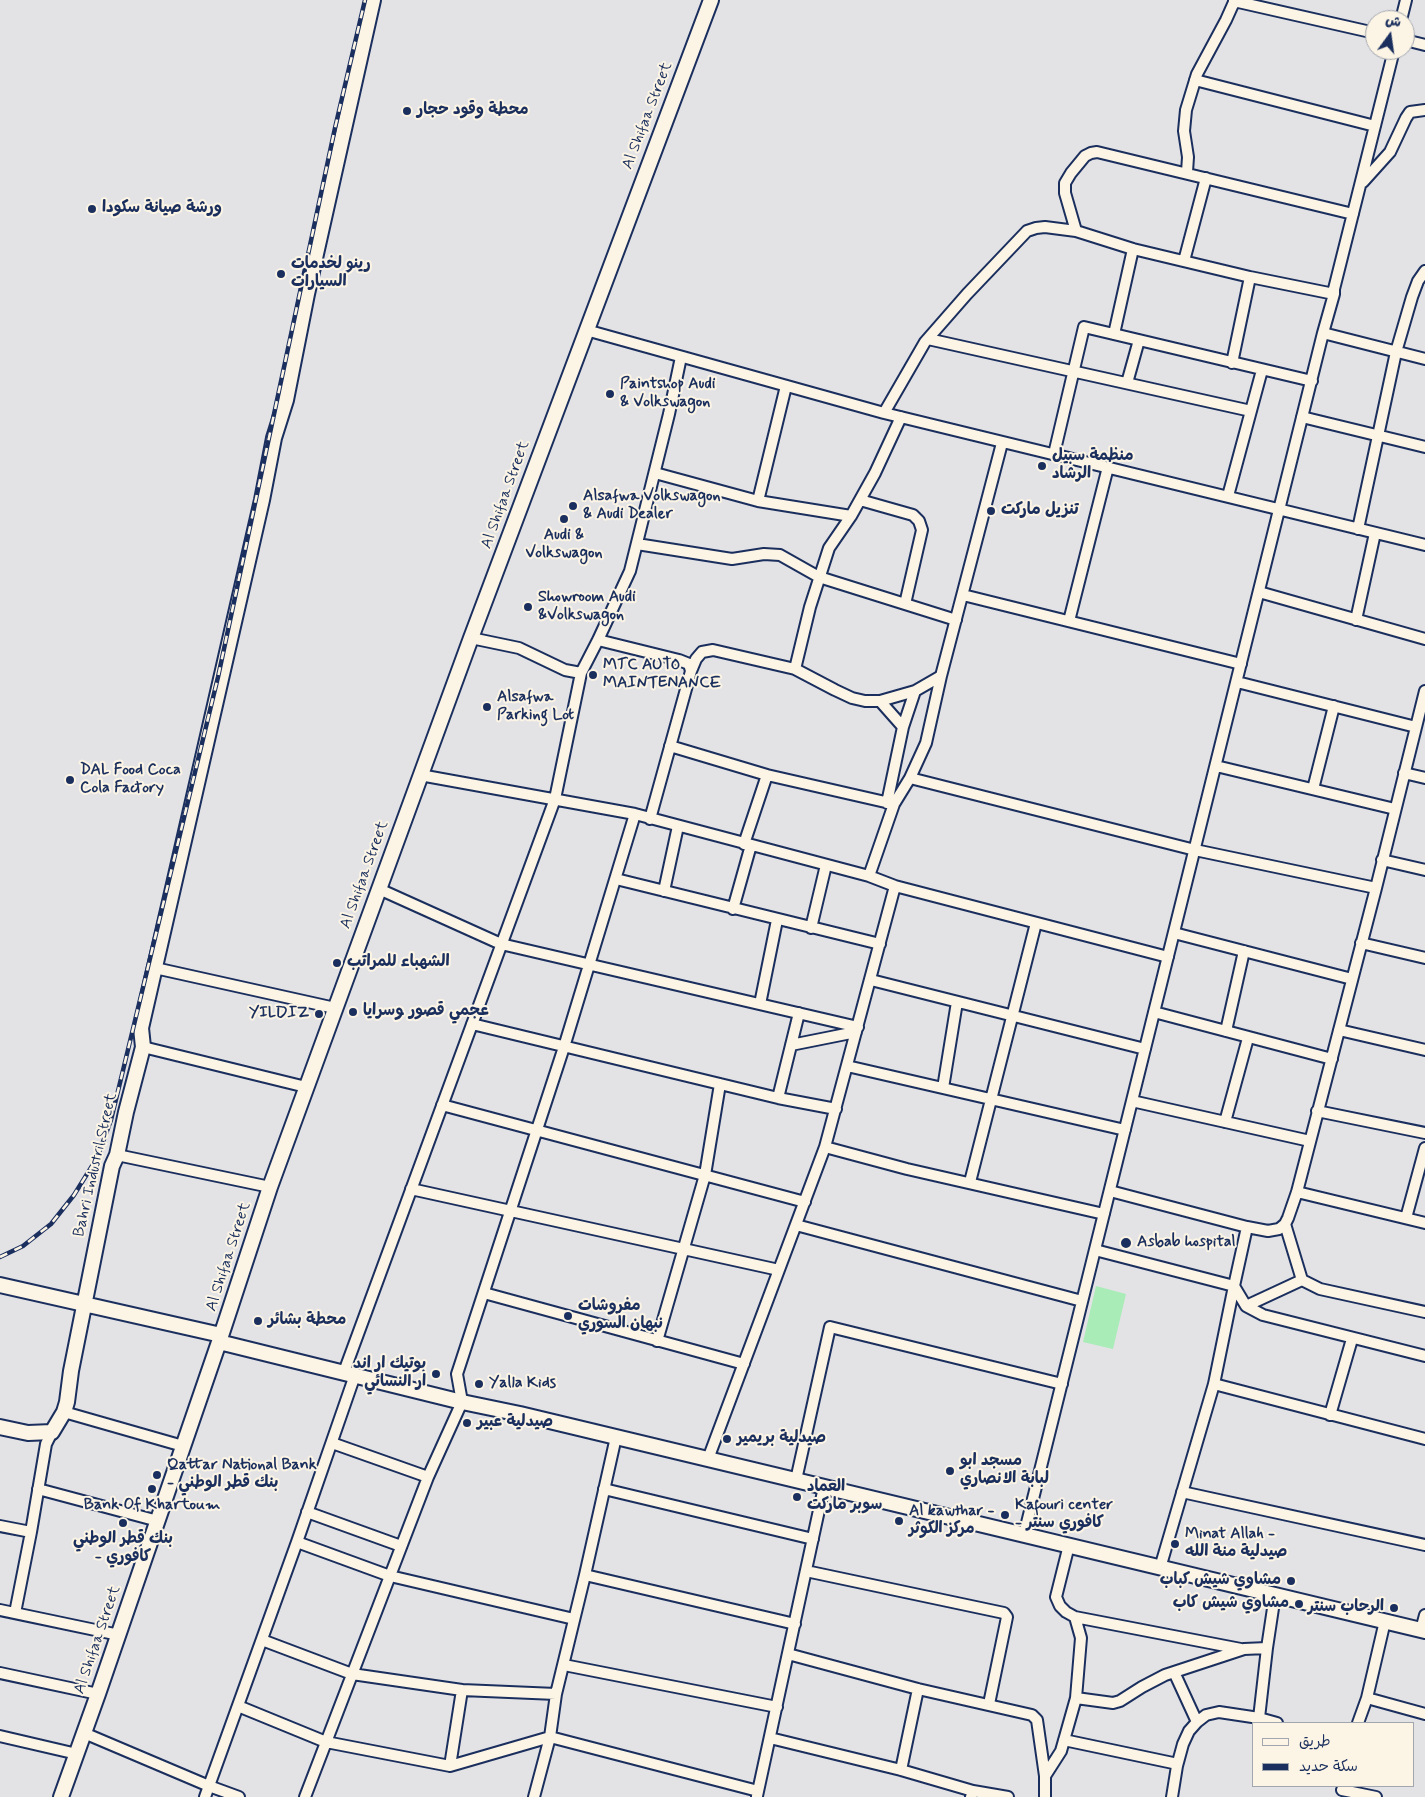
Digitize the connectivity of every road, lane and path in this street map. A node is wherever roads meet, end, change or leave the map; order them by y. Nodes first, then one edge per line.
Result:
1 (373, 0) edge
2 (711, 0) edge
3 (1234, 0) edge
4 (1365, 32) edge
5 (1392, 60) edge
6 (1195, 80) junction
7 (1425, 110) edge
8 (1375, 126) junction
9 (1187, 172) junction
10 (1206, 178) junction
11 (1360, 187) junction
12 (1353, 214) junction
13 (1076, 232) junction
14 (1133, 249) junction
15 (1184, 261) junction
16 (1425, 271) edge
17 (1250, 277) junction
18 (1334, 294) junction
19 (586, 330) junction
20 (1323, 333) junction
21 (1114, 334) junction
22 (928, 339) junction
23 (1139, 340) junction
24 (1396, 352) junction
25 (681, 357) junction
26 (1425, 359) edge
27 (1232, 363) junction
28 (1262, 370) junction
29 (1074, 371) junction
30 (1312, 380) junction
31 (1127, 383) junction
32 (786, 386) junction
33 (1251, 410) junction
34 (884, 413) junction
35 (901, 417) junction
36 (1302, 417) junction
37 (1378, 435) junction
38 (1002, 442) junction
39 (1425, 447) edge
40 (1054, 454) junction
41 (1108, 467) junction
42 (655, 473) junction
43 (1228, 496) junction
44 (860, 500) junction
45 (758, 501) junction
46 (1279, 510) junction
47 (851, 516) junction
48 (1358, 528) junction
49 (1375, 533) junction
50 (637, 544) junction
51 (1425, 545) edge
52 (819, 577) junction
53 (1259, 592) junction
54 (963, 595) junction
55 (905, 604) junction
56 (956, 620) junction
57 (1356, 620) junction
58 (1069, 621) junction
59 (471, 638) junction
60 (1425, 639) edge
61 (598, 640) junction
62 (1241, 664) junction
63 (795, 669) junction
64 (691, 671) junction
65 (581, 673) junction
66 (941, 676) junction
67 (1236, 682) junction
68 (1425, 690) edge
69 (915, 691) junction
70 (880, 701) junction
71 (1334, 706) junction
72 (903, 727) junction
73 (1416, 727) junction
74 (670, 746) junction
75 (1216, 766) junction
76 (1404, 773) junction
77 (420, 774) junction
78 (767, 775) junction
79 (910, 778) junction
80 (1425, 778) edge
81 (1313, 789) junction
82 (555, 799) junction
83 (890, 803) junction
84 (1395, 809) junction
85 (635, 814) junction
86 (650, 819) junction
87 (678, 826) junction
88 (747, 844) junction
89 (1195, 850) junction
90 (1382, 860) junction
91 (826, 865) junction
92 (1425, 870) edge
93 (869, 876) junction
94 (616, 879) junction
95 (896, 886) junction
96 (1376, 888) junction
97 (379, 889) junction
98 (664, 891) junction
99 (733, 909) junction
100 (777, 920) junction
101 (1036, 923) junction
102 (811, 928) junction
103 (1174, 933) junction
104 (1361, 943) junction
105 (501, 944) junction
106 (880, 944) junction
107 (1244, 951) junction
108 (1168, 957) junction
109 (1425, 958) edge
110 (589, 964) junction
111 (154, 968) junction
112 (1352, 979) junction
113 (871, 980) junction
114 (957, 1002) junction
115 (760, 1004) junction
116 (335, 1008) junction
117 (1154, 1012) junction
118 (799, 1013) junction
119 (1012, 1016) junction
120 (472, 1024) junction
121 (857, 1029) junction
122 (1339, 1030) junction
123 (1226, 1031) junction
124 (1248, 1038) junction
125 (791, 1045) junction
126 (564, 1046) junction
127 (143, 1047) junction
128 (1145, 1049) junction
129 (1425, 1050) edge
130 (1332, 1060) junction
131 (847, 1066) junction
132 (720, 1084) junction
133 (306, 1087) junction
134 (943, 1088) junction
135 (778, 1098) junction
136 (991, 1099) junction
137 (1132, 1101) junction
138 (442, 1105) junction
139 (836, 1109) junction
140 (1317, 1111) junction
141 (1225, 1122) junction
142 (537, 1130) junction
143 (1125, 1130) junction
144 (1425, 1133) edge
145 (1310, 1141) junction
146 (825, 1147) junction
147 (1425, 1148) edge
148 (117, 1154) junction
149 (705, 1175) junction
150 (970, 1182) junction
151 (270, 1187) junction
152 (411, 1189) junction
153 (1110, 1192) junction
154 (1297, 1192) junction
155 (804, 1202) junction
156 (510, 1212) junction
157 (1104, 1214) junction
158 (1406, 1218) junction
159 (1425, 1223) edge
160 (1285, 1224) junction
161 (796, 1225) junction
162 (1248, 1226) junction
163 (684, 1250) junction
164 (1095, 1250) junction
165 (779, 1270) junction
166 (1302, 1280) junction
167 (0, 1285) edge
168 (1234, 1286) junction
169 (484, 1294) junction
170 (1082, 1302) junction
171 (84, 1304) junction
172 (1246, 1306) junction
173 (1425, 1312) edge
174 (1352, 1338) junction
175 (220, 1339) junction
176 (657, 1341) junction
177 (1425, 1356) edge
178 (744, 1364) junction
179 (350, 1373) junction
180 (1062, 1384) junction
181 (1214, 1384) junction
182 (462, 1402) junction
183 (64, 1412) junction
184 (1330, 1415) junction
185 (0, 1427) edge
186 (52, 1432) junction
187 (616, 1437) junction
188 (1425, 1438) edge
189 (332, 1443) junction
190 (184, 1446) junction
191 (708, 1459) junction
192 (428, 1477) junction
193 (796, 1480) junction
194 (824, 1487) junction
195 (38, 1489) junction
196 (604, 1489) junction
197 (1182, 1492) junction
198 (307, 1512) junction
199 (158, 1521) junction
200 (0, 1526) edge
201 (31, 1532) junction
202 (1024, 1535) junction
203 (813, 1539) junction
204 (297, 1542) junction
205 (1425, 1545) edge
206 (400, 1546) junction
207 (1069, 1546) junction
208 (1160, 1568) junction
209 (806, 1570) junction
210 (585, 1575) junction
211 (390, 1576) junction
212 (1275, 1595) junction
213 (0, 1610) edge
214 (15, 1613) junction
215 (1425, 1615) edge
216 (1075, 1617) junction
217 (574, 1619) junction
218 (1386, 1621) junction
219 (794, 1624) junction
220 (1423, 1630) edge
221 (119, 1635) junction
222 (262, 1640) junction
223 (1267, 1648) junction
224 (1244, 1649) junction
225 (788, 1654) junction
226 (564, 1664) junction
227 (1174, 1672) junction
228 (0, 1673) edge
229 (352, 1674) junction
230 (918, 1689) junction
231 (462, 1690) junction
232 (98, 1694) junction
233 (556, 1694) junction
234 (1076, 1698) junction
235 (1366, 1698) junction
236 (989, 1704) junction
237 (238, 1706) junction
238 (776, 1707) junction
239 (1425, 1714) edge
240 (1259, 1718) junction
241 (1197, 1722) junction
242 (1273, 1722) edge
243 (1358, 1722) edge
244 (84, 1733) junction
245 (0, 1736) edge
246 (550, 1737) junction
247 (770, 1738) junction
248 (1064, 1740) junction
249 (326, 1742) junction
250 (77, 1754) junction
251 (450, 1766) junction
252 (1177, 1766) junction
253 (902, 1770) junction
254 (1045, 1776) junction
255 (209, 1786) junction
256 (1342, 1791) edge
257 (757, 1794) edge
258 (972, 1794) edge
259 (61, 1797) edge
260 (205, 1797) edge
261 (239, 1797) edge
262 (305, 1797) edge
263 (534, 1797) edge
264 (1008, 1797) edge
265 (1045, 1797) edge
266 (1172, 1797) edge
267 (1376, 1797) edge

1 - 111 street, Bahri Industril Street
2 - 19 street, Al Shifaa Street
3 - 4 street
3 - 6 street
5 - 8 street
6 - 8 street
6 - 9 street
7 - 11 street
8 - 11 street
9 - 10 street
9 - 13 street
10 - 12 street
10 - 15 street
11 - 12 street
12 - 18 street
13 - 14 street
13 - 22 street
14 - 15 street
14 - 21 street
15 - 17 street
16 - 24 street
17 - 18 street
17 - 27 street
18 - 20 street
19 - 25 street
19 - 59 street, Al Shifaa Street
20 - 24 street
20 - 30 street
21 - 23 street
21 - 29 street
22 - 29 street
22 - 34 street
23 - 27 street
23 - 31 street
24 - 26 street
24 - 37 street
25 - 32 street
25 - 42 street
27 - 28 street
28 - 30 street
28 - 33 street
29 - 31 street
29 - 40 street
30 - 36 street
31 - 33 street
32 - 34 street
32 - 45 street
33 - 43 street
34 - 35 street
35 - 38 street
35 - 44 street
36 - 37 street
36 - 46 street
37 - 39 street
37 - 48 street
38 - 40 street
38 - 54 street
40 - 41 street
41 - 43 street
41 - 58 street
42 - 45 street
42 - 50 street
43 - 46 street
44 - 47 street
44 - 55 street
45 - 47 street
46 - 48 street
46 - 53 street
47 - 52 street
48 - 49 street
49 - 51 street
49 - 57 street
50 - 52 street
50 - 61 street
52 - 55 street
52 - 63 street
53 - 57 street
53 - 62 street
54 - 56 street
54 - 58 street
55 - 56 street
56 - 66 street
57 - 60 street
58 - 62 street
59 - 65 street
59 - 77 street, Al Shifaa Street
61 - 64 street
61 - 65 street
62 - 67 street
63 - 64 street
63 - 70 street
64 - 74 street
65 - 82 street
66 - 69 street
66 - 79 street
67 - 71 street
67 - 75 street
68 - 73 street
69 - 70 street
69 - 72 street
70 - 72 street
71 - 73 street
71 - 81 street
72 - 83 street
73 - 76 street
74 - 78 street
74 - 86 street
75 - 81 street
75 - 89 street
76 - 80 street
76 - 84 street
77 - 82 street
77 - 97 street, Al Shifaa Street
78 - 83 street
78 - 88 street
79 - 83 street
79 - 89 street
81 - 84 street
82 - 85 street
82 - 105 street
83 - 93 street
84 - 90 street
85 - 86 street
85 - 94 street
86 - 87 street
87 - 88 street
87 - 98 street
88 - 91 street
88 - 99 street
89 - 96 street
89 - 103 street
90 - 92 street
90 - 96 street
91 - 93 street
91 - 102 street
93 - 95 street
94 - 98 street
94 - 110 street
95 - 101 street
95 - 106 street
96 - 104 street
97 - 105 street
97 - 116 street, Al Shifaa Street
98 - 99 street
99 - 100 street
100 - 102 street
100 - 115 street
101 - 108 street
101 - 119 street
102 - 106 street
103 - 107 street
103 - 108 street
104 - 109 street
104 - 112 street
105 - 110 street
105 - 120 street
106 - 113 street
107 - 112 street
107 - 123 street
108 - 117 street
110 - 115 street
110 - 126 street
111 - 116 street
111 - 127 street, Bahri Industril Street
112 - 122 street
113 - 114 street
113 - 121 street
114 - 119 street
114 - 134 street
115 - 118 street
116 - 133 street, Al Shifaa Street
117 - 123 street
117 - 128 street
118 - 121 street
118 - 125 street
119 - 128 street
119 - 136 street
120 - 126 street
120 - 138 street
121 - 125 street
121 - 131 street
122 - 129 street
122 - 130 street
123 - 124 street
124 - 130 street
124 - 141 street
125 - 135 street
126 - 132 street
126 - 142 street
127 - 133 street
127 - 148 street, Bahri Industril Street
128 - 137 street
130 - 140 street
131 - 134 street
131 - 139 street
132 - 135 street
132 - 149 street
133 - 151 street, Al Shifaa Street
134 - 136 street
135 - 139 street
136 - 143 street
136 - 150 street
137 - 141 street
137 - 143 street
138 - 142 street
138 - 152 street
139 - 146 street
140 - 144 street
140 - 145 street
141 - 145 street
142 - 149 street
142 - 156 street
143 - 153 street
145 - 154 street
146 - 150 street
146 - 155 street
147 - 158 street
148 - 151 street
148 - 171 street, Bahri Industril Street
149 - 155 street
149 - 163 street
150 - 157 street
151 - 175 street, Al Shifaa Street
152 - 156 street
152 - 179 street
153 - 157 street
153 - 162 street
154 - 158 street
154 - 160 street
155 - 161 street
156 - 163 street
156 - 169 street
157 - 164 street
158 - 159 street
160 - 162 street
160 - 166 street
161 - 165 street
161 - 170 street
162 - 168 street
163 - 165 street
163 - 176 street
164 - 168 street
164 - 170 street
165 - 178 street
166 - 172 street
166 - 173 street
167 - 171 street
168 - 172 street
168 - 181 street
169 - 176 street
169 - 182 street
170 - 180 street
171 - 175 street
171 - 183 street, Bahri Industril Street
172 - 174 street
174 - 177 street
174 - 184 street
175 - 179 street
175 - 190 street, Al Shifaa Street
176 - 178 street
178 - 191 street
179 - 182 street
179 - 189 street
180 - 193 street
180 - 202 street
181 - 184 street
181 - 197 street
182 - 187 street
182 - 192 street
183 - 186 street, Bahri Industril Street
183 - 190 street
184 - 188 street
185 - 186 street
186 - 195 street
187 - 191 street
187 - 196 street
189 - 192 street
189 - 198 street
190 - 199 street, Al Shifaa Street
191 - 193 street
192 - 206 street
193 - 194 street
194 - 202 street
194 - 203 street
195 - 199 street
195 - 201 street
196 - 203 street
196 - 210 street
197 - 205 street
197 - 208 street
198 - 204 street
198 - 206 street
199 - 221 street, Al Shifaa Street
200 - 201 street
201 - 214 street
202 - 207 street
203 - 209 street
204 - 211 street
204 - 222 street
206 - 211 street
207 - 208 street
207 - 216 street
208 - 212 street
209 - 219 street
209 - 236 street
210 - 217 street
210 - 219 street
211 - 217 street
211 - 229 street
212 - 218 street
212 - 223 street
213 - 214 street
214 - 221 street
215 - 220 street
216 - 224 street
216 - 234 street
217 - 226 street
218 - 220 street
218 - 235 street
219 - 225 street
221 - 232 street, Al Shifaa Street
222 - 229 street
222 - 237 street
223 - 224 street
223 - 240 street
224 - 227 street
225 - 230 street
225 - 238 street
226 - 233 street
226 - 238 street
227 - 234 street
227 - 241 street
228 - 232 street
229 - 231 street
229 - 249 street
230 - 236 street
230 - 253 street
231 - 233 street
231 - 251 street
232 - 244 street, Al Shifaa Street
233 - 246 street
234 - 248 street
235 - 239 street
235 - 243 street
236 - 254 street
237 - 249 street
237 - 255 street
238 - 247 street
240 - 241 street
240 - 242 street
241 - 252 street
244 - 250 street, Al Shifaa Street
244 - 255 street
245 - 250 street
246 - 251 street
246 - 257 street
246 - 263 street
247 - 253 street
247 - 257 street
248 - 252 street
248 - 254 street
249 - 251 street
249 - 262 street
250 - 259 street, Al Shifaa Street
252 - 266 street
253 - 258 street
254 - 265 street
255 - 260 street
255 - 261 street
256 - 267 street
258 - 264 street

